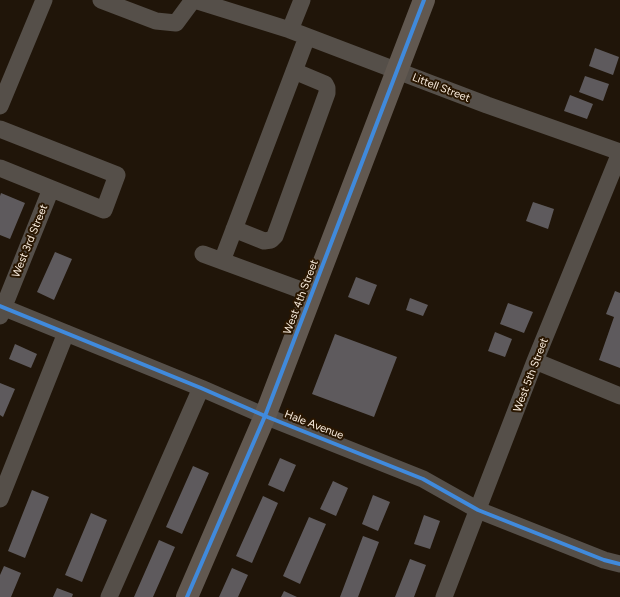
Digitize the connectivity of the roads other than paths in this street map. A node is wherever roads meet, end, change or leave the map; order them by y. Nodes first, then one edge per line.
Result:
1 (44, 0) edge
2 (101, 0) edge
3 (194, 0) edge
4 (302, 0) edge
5 (424, 0) edge
6 (290, 30) junction
7 (307, 37) junction
8 (294, 71) junction
9 (397, 71) junction
10 (0, 106) edge
11 (0, 129) edge
12 (620, 152) edge
13 (0, 168) edge
14 (51, 189) junction
15 (234, 229) junction
16 (203, 254) dead end
17 (222, 261) junction
18 (312, 294) junction
19 (1, 310) edge
20 (66, 333) junction
21 (535, 361) junction
22 (201, 388) junction
23 (620, 396) edge
24 (265, 416) junction
25 (0, 500) edge
26 (478, 510) junction
27 (620, 564) edge
28 (109, 597) edge
29 (188, 597) edge
30 (444, 597) edge

1 - 10 street
2 - 3 street
3 - 6 street, Littell Street
4 - 6 street
5 - 9 main road, West 4th Street
6 - 7 street, Littell Street
7 - 8 street
7 - 9 street, Littell Street
8 - 15 street
8 - 15 street
9 - 12 street, Littell Street
9 - 18 main road, West 4th Street
11 - 14 street
12 - 21 street, West 5th Street
13 - 14 street
14 - 19 street, West 3rd Street
15 - 17 street
16 - 17 street
17 - 18 street
18 - 24 main road, West 4th Street
19 - 20 street, Hale Avenue
20 - 22 street, Hale Avenue
20 - 25 street
21 - 23 street
21 - 26 street, West 5th Street
22 - 24 street, Hale Avenue
22 - 28 street
24 - 26 street, Hale Avenue
24 - 29 main road, West 4th Street
26 - 27 street, Hale Avenue
26 - 30 street, West 5th Street

